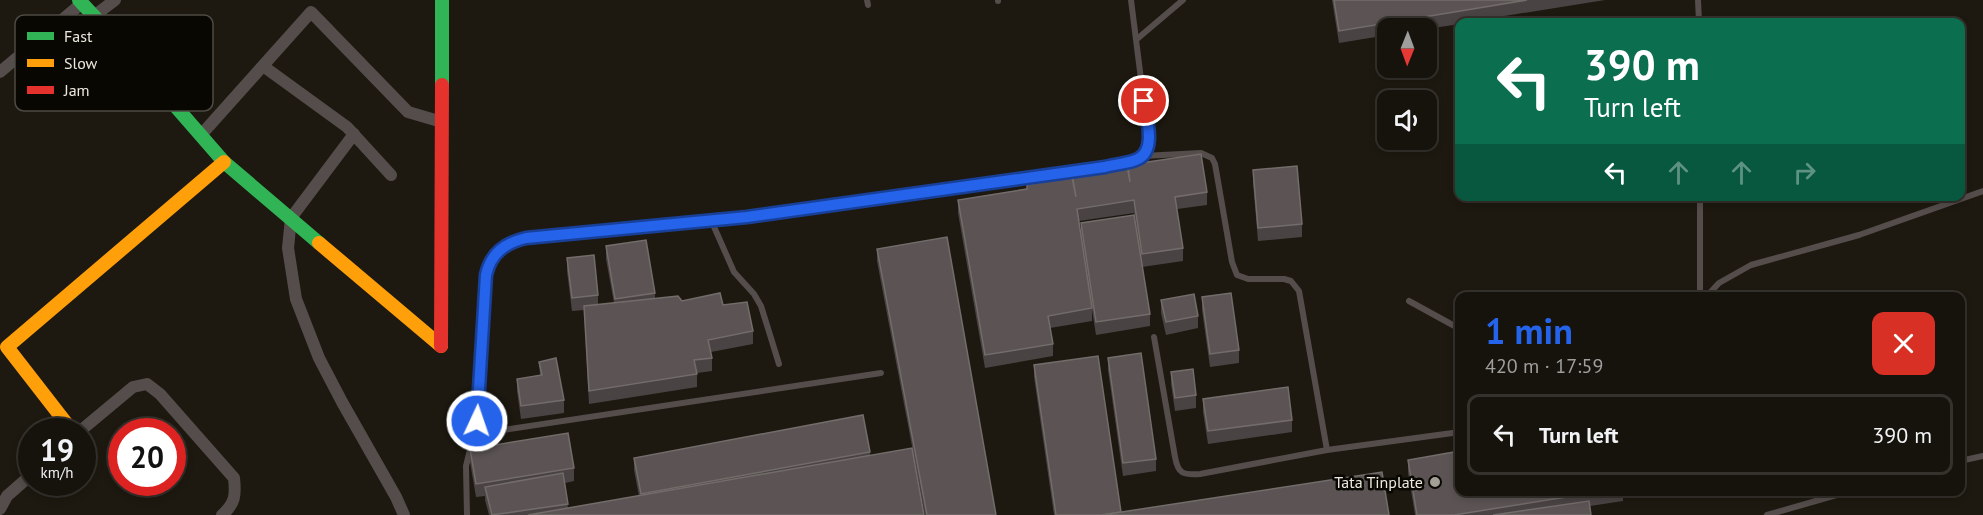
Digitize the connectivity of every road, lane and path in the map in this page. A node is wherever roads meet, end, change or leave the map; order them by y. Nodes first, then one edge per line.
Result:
1 (115, 0) edge
2 (442, 0) edge
3 (1131, 0) edge
4 (1183, 0) edge
5 (1698, 0) edge
6 (80, 2) edge
7 (65, 15) edge
8 (93, 15) edge
9 (95, 15) edge
10 (1699, 18) edge
11 (1137, 39) junction
12 (15, 59) edge
13 (263, 66) junction
14 (0, 72) edge
15 (180, 111) edge
16 (442, 122) junction
17 (354, 134) junction
18 (201, 135) junction
19 (1143, 156) junction
20 (224, 162) junction
21 (391, 175) dead end
22 (1983, 191) edge
23 (1965, 197) edge
24 (1700, 201) edge
25 (1955, 201) edge
26 (291, 218) junction
27 (711, 220) junction
28 (1700, 292) edge
29 (1711, 292) edge
30 (1410, 301) dead end
31 (1455, 326) edge
32 (1154, 338) dead end
33 (3, 350) edge
34 (779, 364) dead end
35 (881, 373) dead end
36 (61, 418) edge
37 (96, 418) edge
38 (476, 430) junction
39 (1455, 433) edge
40 (1327, 450) junction
41 (1983, 456) edge
42 (1965, 460) edge
43 (18, 486) edge
44 (1833, 496) edge
45 (0, 512) edge
46 (222, 515) edge
47 (404, 515) edge
48 (467, 515) edge
49 (1767, 515) edge

1 - 9 street
2 - 16 street
3 - 11 lane
4 - 11 lane
5 - 10 lane
6 - 7 street
6 - 8 street
11 - 19 lane
12 - 14 street
13 - 16 street
13 - 17 street
13 - 18 street
15 - 18 street
16 - 26 street
17 - 21 street
17 - 26 street
18 - 20 street
19 - 27 lane
19 - 40 lane
20 - 26 street
20 - 33 street
22 - 23 lane
24 - 28 lane
25 - 29 lane
26 - 47 street
27 - 34 lane
27 - 38 lane
30 - 31 lane
32 - 40 lane
33 - 36 street
35 - 38 lane
37 - 46 street
38 - 48 lane
39 - 40 lane
41 - 42 lane
43 - 45 street
44 - 49 lane

